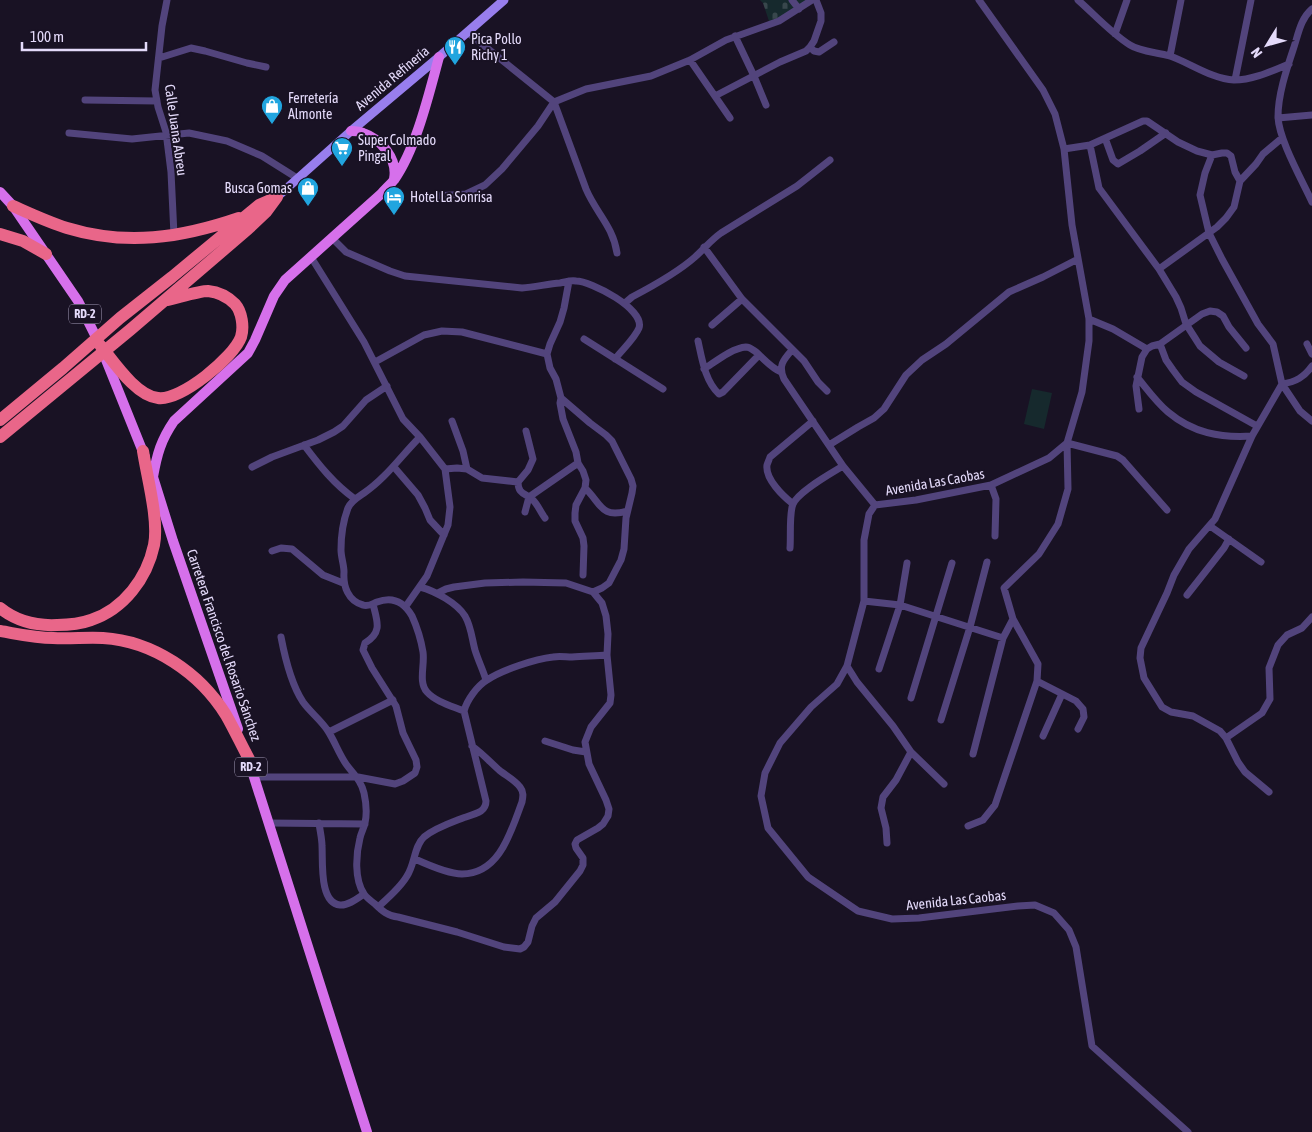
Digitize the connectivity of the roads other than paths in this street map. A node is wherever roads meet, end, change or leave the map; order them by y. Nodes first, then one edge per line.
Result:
1 (167, 0) edge
2 (504, 0) edge
3 (792, 0) edge
4 (812, 0) edge
5 (816, 0) edge
6 (979, 0) edge
7 (1078, 0) edge
8 (1127, 0) edge
9 (1181, 0) edge
10 (1251, 0) edge
11 (798, 9) junction
12 (1312, 9) edge
13 (467, 32) junction
14 (1115, 34) junction
15 (735, 36) junction
16 (834, 42) dead end
17 (810, 47) junction
18 (439, 56) junction
19 (1170, 56) junction
20 (158, 58) junction
21 (690, 60) junction
22 (1288, 64) junction
23 (266, 68) dead end
24 (754, 76) junction
25 (1235, 80) junction
26 (715, 96) junction
27 (85, 100) dead end
28 (157, 101) junction
29 (554, 102) junction
30 (766, 106) dead end
31 (1312, 115) edge
32 (730, 118) dead end
33 (1278, 118) junction
34 (351, 131) junction
35 (1166, 133) junction
36 (69, 134) dead end
37 (167, 136) junction
38 (1105, 138) junction
39 (1282, 138) junction
40 (1090, 144) junction
41 (1064, 149) junction
42 (1212, 155) junction
43 (830, 160) dead end
44 (297, 178) junction
45 (394, 180) junction
46 (1240, 181) junction
47 (0, 192) edge
48 (437, 196) dead end
49 (277, 197) junction
50 (1312, 202) edge
51 (13, 206) junction
52 (246, 216) junction
53 (1209, 233) junction
54 (0, 234) edge
55 (174, 235) junction
56 (332, 238) junction
57 (704, 247) junction
58 (617, 253) dead end
59 (46, 254) junction
60 (311, 257) junction
61 (1078, 259) junction
62 (1159, 269) junction
63 (569, 281) junction
64 (742, 299) junction
65 (164, 300) junction
66 (625, 303) junction
67 (1089, 319) junction
68 (1186, 324) junction
69 (712, 325) dead end
70 (584, 339) dead end
71 (698, 341) dead end
72 (1160, 344) junction
73 (1306, 344) dead end
74 (100, 345) junction
75 (1246, 348) dead end
76 (1147, 349) junction
77 (792, 350) junction
78 (547, 354) junction
79 (1312, 354) edge
80 (759, 355) junction
81 (615, 359) junction
82 (375, 362) junction
83 (1312, 366) edge
84 (704, 369) junction
85 (781, 372) junction
86 (1244, 376) dead end
87 (1137, 377) junction
88 (1282, 384) junction
89 (387, 386) junction
90 (663, 389) dead end
91 (827, 391) dead end
92 (561, 398) junction
93 (20, 404) junction
94 (0, 409) edge
95 (1139, 409) dead end
96 (0, 420) edge
97 (813, 421) junction
98 (1312, 421) edge
99 (452, 422) dead end
100 (16, 424) junction
101 (1257, 426) junction
102 (526, 431) dead end
103 (1252, 436) junction
104 (0, 437) edge
105 (420, 437) junction
106 (0, 442) edge
107 (1067, 443) junction
108 (304, 445) junction
109 (829, 445) junction
110 (143, 451) junction
111 (578, 464) junction
112 (843, 466) junction
113 (252, 467) dead end
114 (394, 467) junction
115 (445, 469) junction
116 (467, 469) junction
117 (153, 477) junction
118 (518, 482) junction
119 (991, 485) junction
120 (585, 488) junction
121 (529, 497) junction
122 (355, 499) junction
123 (793, 504) junction
124 (875, 505) junction
125 (1167, 510) dead end
126 (627, 511) junction
127 (524, 512) dead end
128 (545, 518) dead end
129 (1210, 526) junction
130 (444, 535) junction
131 (996, 536) dead end
132 (1229, 539) junction
133 (790, 548) dead end
134 (272, 552) dead end
135 (988, 562) dead end
136 (1261, 562) dead end
137 (907, 563) dead end
138 (952, 563) dead end
139 (583, 575) dead end
140 (343, 582) junction
141 (420, 587) junction
142 (593, 592) junction
143 (438, 593) junction
144 (1187, 595) dead end
145 (864, 602) junction
146 (373, 604) junction
147 (900, 605) junction
148 (406, 606) junction
149 (0, 608) edge
150 (937, 616) junction
151 (1312, 618) edge
152 (1013, 620) junction
153 (970, 627) junction
154 (0, 631) edge
155 (281, 637) dead end
156 (1004, 638) junction
157 (607, 655) junction
158 (847, 666) junction
159 (879, 669) dead end
160 (486, 680) junction
161 (1037, 681) junction
162 (1062, 694) junction
163 (911, 698) dead end
164 (393, 700) junction
165 (464, 711) junction
166 (941, 720) dead end
167 (1078, 729) dead end
168 (329, 732) junction
169 (1043, 736) dead end
170 (1226, 738) junction
171 (545, 741) dead end
172 (472, 745) junction
173 (586, 752) junction
174 (911, 752) junction
175 (973, 754) dead end
176 (249, 759) junction
177 (255, 777) junction
178 (358, 777) junction
179 (944, 784) dead end
180 (1269, 792) dead end
181 (269, 823) junction
182 (319, 823) junction
183 (365, 824) junction
184 (968, 826) dead end
185 (887, 843) dead end
186 (415, 859) junction
187 (364, 894) junction
188 (378, 907) junction
189 (367, 1132) edge
190 (1188, 1132) edge

1 - 20 street, Calle Juana Abreu
2 - 13 main road, Avenida Refinería
3 - 11 street
4 - 11 street
5 - 17 street
6 - 41 street
7 - 14 street
8 - 14 street
9 - 19 street
10 - 25 street
11 - 15 street
12 - 22 street
13 - 18 main road, Avenida Refinería
13 - 29 street
14 - 19 street
15 - 21 street
15 - 24 street
16 - 17 street
17 - 24 street
18 - 34 main road, Avenida Refinería
18 - 45 main road
19 - 25 street
20 - 23 street
20 - 28 street, Calle Juana Abreu
21 - 26 street
21 - 29 street
22 - 25 street
22 - 33 street
24 - 26 street
24 - 30 street
26 - 32 street
27 - 28 street
28 - 37 street, Calle Juana Abreu
29 - 48 street
29 - 58 street
31 - 33 street
33 - 39 street
34 - 44 main road, Avenida Refinería
34 - 45 main road
35 - 38 street
35 - 38 street
35 - 42 street
36 - 37 street
37 - 44 street
37 - 55 street, Calle Juana Abreu
38 - 40 street
39 - 46 street
39 - 50 street
40 - 41 street
40 - 62 street
41 - 61 street
42 - 46 street
42 - 53 street
43 - 57 street
44 - 49 main road, Avenida Refinería
45 - 56 main road
46 - 53 street
47 - 51 main road, Carretera Francisco del Rosario Sánchez / RD-2
49 - 52 highway
49 - 65 highway
51 - 55 highway
51 - 59 main road, Carretera Francisco del Rosario Sánchez / RD-2
52 - 55 highway
52 - 93 highway
53 - 62 street
53 - 88 street
54 - 59 highway
56 - 60 main road
56 - 63 street
57 - 64 street
57 - 66 street
59 - 74 main road, Carretera Francisco del Rosario Sánchez / RD-2
60 - 82 street
60 - 117 main road
61 - 67 street
61 - 109 street
62 - 68 street
63 - 66 street
63 - 78 street
64 - 69 street
64 - 77 street
65 - 74 highway
65 - 100 highway
66 - 81 street
67 - 76 street
67 - 107 street
68 - 72 street
68 - 75 street
68 - 86 street
70 - 81 street
71 - 84 street
72 - 76 street
72 - 101 street
73 - 79 street
74 - 110 main road, Carretera Francisco del Rosario Sánchez / RD-2
76 - 87 street
77 - 85 street
77 - 91 street
78 - 82 street
78 - 92 street
80 - 84 street
80 - 84 street
80 - 85 street
81 - 90 street
82 - 89 street
83 - 88 street
85 - 97 street
87 - 95 street
87 - 103 street
88 - 98 street
88 - 101 street
89 - 105 street
89 - 108 street
92 - 111 street
92 - 126 street
93 - 94 highway
93 - 96 highway
97 - 109 street
97 - 123 street
99 - 116 street
100 - 104 highway
100 - 106 highway
101 - 103 street
102 - 118 street
103 - 129 street
105 - 114 street
105 - 115 street
107 - 119 street, Avenida Las Caobas
107 - 125 street
107 - 152 street
108 - 113 street
108 - 122 street
109 - 112 street
110 - 117 main road, Carretera Francisco del Rosario Sánchez / RD-2
110 - 149 highway
111 - 120 street
111 - 121 street
112 - 123 street
112 - 124 street
114 - 122 street
114 - 130 street
115 - 116 street
115 - 130 street
116 - 118 street
117 - 176 main road, Carretera Francisco del Rosario Sánchez / RD-2
118 - 121 street
119 - 124 street, Avenida Las Caobas
119 - 131 street
120 - 126 street
120 - 139 street
121 - 127 street
121 - 128 street
122 - 140 street
123 - 133 street
124 - 145 street, Avenida Las Caobas
126 - 142 street
129 - 132 street
129 - 170 street
130 - 141 street
132 - 136 street
132 - 144 street
134 - 140 street
135 - 153 street
137 - 147 street
138 - 150 street
140 - 146 street
141 - 143 street
141 - 148 street
142 - 143 street
142 - 157 street
143 - 160 street
145 - 147 street
145 - 158 street, Avenida Las Caobas
146 - 148 street
146 - 164 street
147 - 150 street
147 - 159 street
148 - 165 street
150 - 153 street
150 - 163 street
151 - 170 street
152 - 156 street
152 - 161 street
153 - 156 street
153 - 166 street
154 - 176 highway
155 - 168 street
156 - 175 street
157 - 160 street
157 - 173 street
158 - 174 street
158 - 190 street, Avenida Las Caobas
160 - 165 street
161 - 162 street
161 - 184 street
162 - 167 street
162 - 169 street
164 - 168 street
164 - 178 street
165 - 172 street
168 - 178 street
170 - 180 street
171 - 173 street
172 - 186 street
172 - 186 street
173 - 188 street
174 - 179 street
174 - 185 street
176 - 177 main road, Carretera Francisco del Rosario Sánchez / RD-2
177 - 178 street
177 - 181 main road, Carretera Francisco del Rosario Sánchez / RD-2
178 - 183 street
181 - 182 street
181 - 189 main road, Carretera Francisco del Rosario Sánchez / RD-2
182 - 183 street
182 - 187 street
183 - 187 street
186 - 188 street
187 - 188 street

